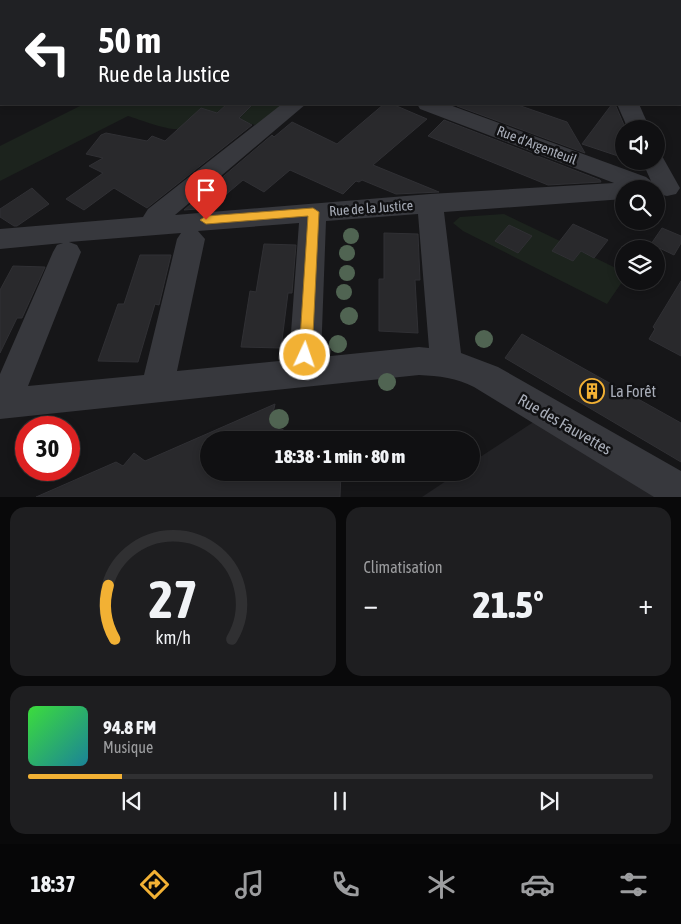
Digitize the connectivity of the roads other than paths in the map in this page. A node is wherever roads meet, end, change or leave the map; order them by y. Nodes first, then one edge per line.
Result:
1 (294, 105) edge
2 (431, 105) edge
3 (628, 105) edge
4 (636, 120) edge
5 (629, 180) edge
6 (615, 192) edge
7 (430, 203) junction
8 (313, 212) junction
9 (155, 225) junction
10 (0, 239) edge
11 (191, 239) dead end
12 (67, 252) dead end
13 (446, 363) junction
14 (304, 374) junction
15 (157, 389) junction
16 (2, 404) edge
17 (681, 492) edge

1 - 9 street
2 - 5 street, Rue d'Argenteuil
3 - 4 street
6 - 7 street, Rue de la Justice
7 - 8 street, Rue de la Justice
7 - 13 street
8 - 9 street, Rue de la Justice
8 - 14 street
9 - 10 street, Rue de la Justice
11 - 15 street
12 - 16 street, Rue des Fauvettes
13 - 14 street, Rue des Fauvettes
13 - 17 street, Rue des Fauvettes
14 - 15 street, Rue des Fauvettes
15 - 16 street, Rue des Fauvettes

